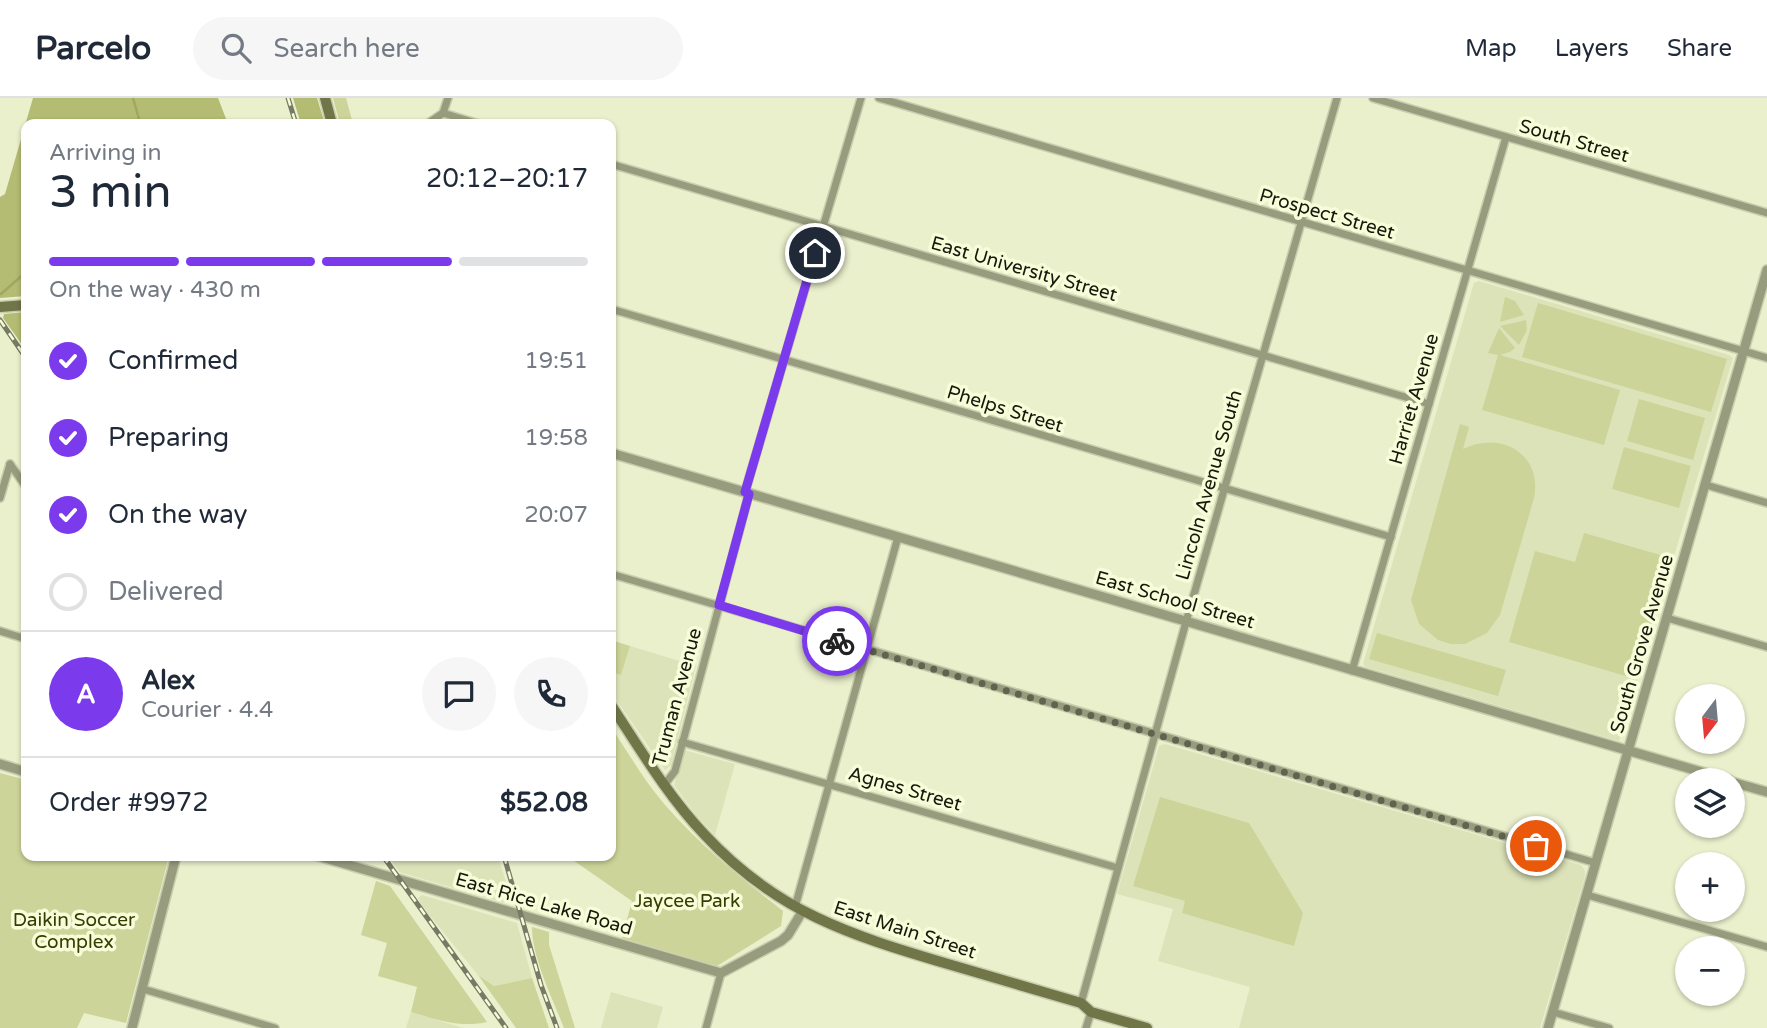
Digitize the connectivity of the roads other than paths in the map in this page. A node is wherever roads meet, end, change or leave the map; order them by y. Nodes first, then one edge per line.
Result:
1 (325, 98) edge
2 (448, 98) edge
3 (860, 98) edge
4 (879, 98) edge
5 (1337, 98) edge
6 (1373, 98) edge
7 (443, 113) junction
8 (331, 119) edge
9 (434, 119) edge
10 (463, 119) edge
11 (1506, 137) junction
12 (616, 165) edge
13 (1767, 214) edge
14 (1301, 222) junction
15 (823, 226) junction
16 (1767, 270) edge
17 (1467, 271) junction
18 (21, 305) edge
19 (0, 307) edge
20 (616, 310) edge
21 (1744, 352) junction
22 (1263, 355) junction
23 (1767, 358) edge
24 (784, 359) junction
25 (1429, 404) junction
26 (616, 454) edge
27 (21, 479) edge
28 (1706, 485) junction
29 (1224, 488) junction
30 (747, 493) junction
31 (0, 498) edge
32 (1767, 503) edge
33 (898, 537) junction
34 (1391, 537) junction
35 (616, 575) edge
36 (719, 605) junction
37 (1667, 618) junction
38 (1186, 622) junction
39 (0, 631) edge
40 (21, 637) edge
41 (1767, 647) edge
42 (867, 649) junction
43 (1352, 671) junction
44 (616, 712) edge
45 (1155, 734) junction
46 (682, 742) junction
47 (1629, 751) junction
48 (0, 764) edge
49 (1687, 768) edge
50 (21, 770) edge
51 (830, 784) junction
52 (665, 785) junction
53 (1745, 785) edge
54 (1767, 792) edge
55 (175, 861) edge
56 (335, 861) edge
57 (1597, 863) junction
58 (1118, 868) junction
59 (1587, 895) junction
60 (799, 909) junction
61 (1767, 947) edge
62 (721, 973) junction
63 (143, 989) junction
64 (1081, 1003) junction
65 (1091, 1012) junction
66 (1553, 1012) junction
67 (253, 1025) edge
68 (132, 1028) edge
69 (275, 1028) edge
70 (706, 1028) edge
71 (1086, 1028) edge
72 (1147, 1028) edge
73 (1548, 1028) edge
74 (1609, 1028) edge

1 - 8 main road
2 - 7 street
3 - 15 street, Truman Avenue
4 - 14 street, Prospect Street
5 - 14 street, Lincoln Avenue South
6 - 11 street, South Street
7 - 9 street
7 - 10 street
11 - 13 street, South Street
11 - 17 street, Harriet Avenue
12 - 15 street, East University Street
14 - 17 street, Prospect Street
14 - 22 street, Lincoln Avenue South
15 - 22 street, East University Street
15 - 24 street, Truman Avenue
16 - 21 street, South Grove Avenue
17 - 21 street, Prospect Street
17 - 25 street, Harriet Avenue
18 - 19 main road
20 - 24 street, Phelps Street
21 - 23 street, Prospect Street
21 - 28 street, South Grove Avenue
22 - 25 street, East University Street
22 - 29 street, Lincoln Avenue South
24 - 29 street, Phelps Street
24 - 30 street, Truman Avenue
25 - 34 street, Harriet Avenue
26 - 30 street, East School Street
27 - 31 street
28 - 32 street
28 - 37 street, South Grove Avenue
29 - 34 street, Phelps Street
29 - 38 street, Lincoln Avenue South
30 - 33 street, East School Street
30 - 36 street, Truman Avenue
33 - 38 street, East School Street
33 - 42 street
34 - 43 street, Harriet Avenue
35 - 36 street
36 - 42 street
36 - 46 street, Truman Avenue
37 - 41 street
37 - 47 street, South Grove Avenue
38 - 43 street, East School Street
38 - 45 street, Lincoln Avenue South
39 - 40 street
42 - 45 street
42 - 51 street
43 - 47 street, East School Street
44 - 52 main road, East Main Street
45 - 57 street
45 - 58 street, Lincoln Avenue South
46 - 51 street, Agnes Street
46 - 52 street, Truman Avenue
47 - 49 street, East School Street
47 - 57 street, South Grove Avenue
48 - 50 street
51 - 58 street, Agnes Street
51 - 60 street
52 - 60 main road, East Main Street
53 - 54 street, East School Street
55 - 63 street
56 - 62 street, East Rice Lake Road
57 - 59 street, South Grove Avenue
58 - 64 street, Lincoln Avenue South
59 - 61 street
59 - 66 street, South Grove Avenue
60 - 62 street
60 - 64 main road, East Main Street
62 - 70 street
63 - 67 street
63 - 68 street
64 - 65 main road, East Main Street
65 - 71 street
65 - 72 main road, East Main Street
66 - 73 street, South Grove Avenue
66 - 74 street
67 - 69 street

